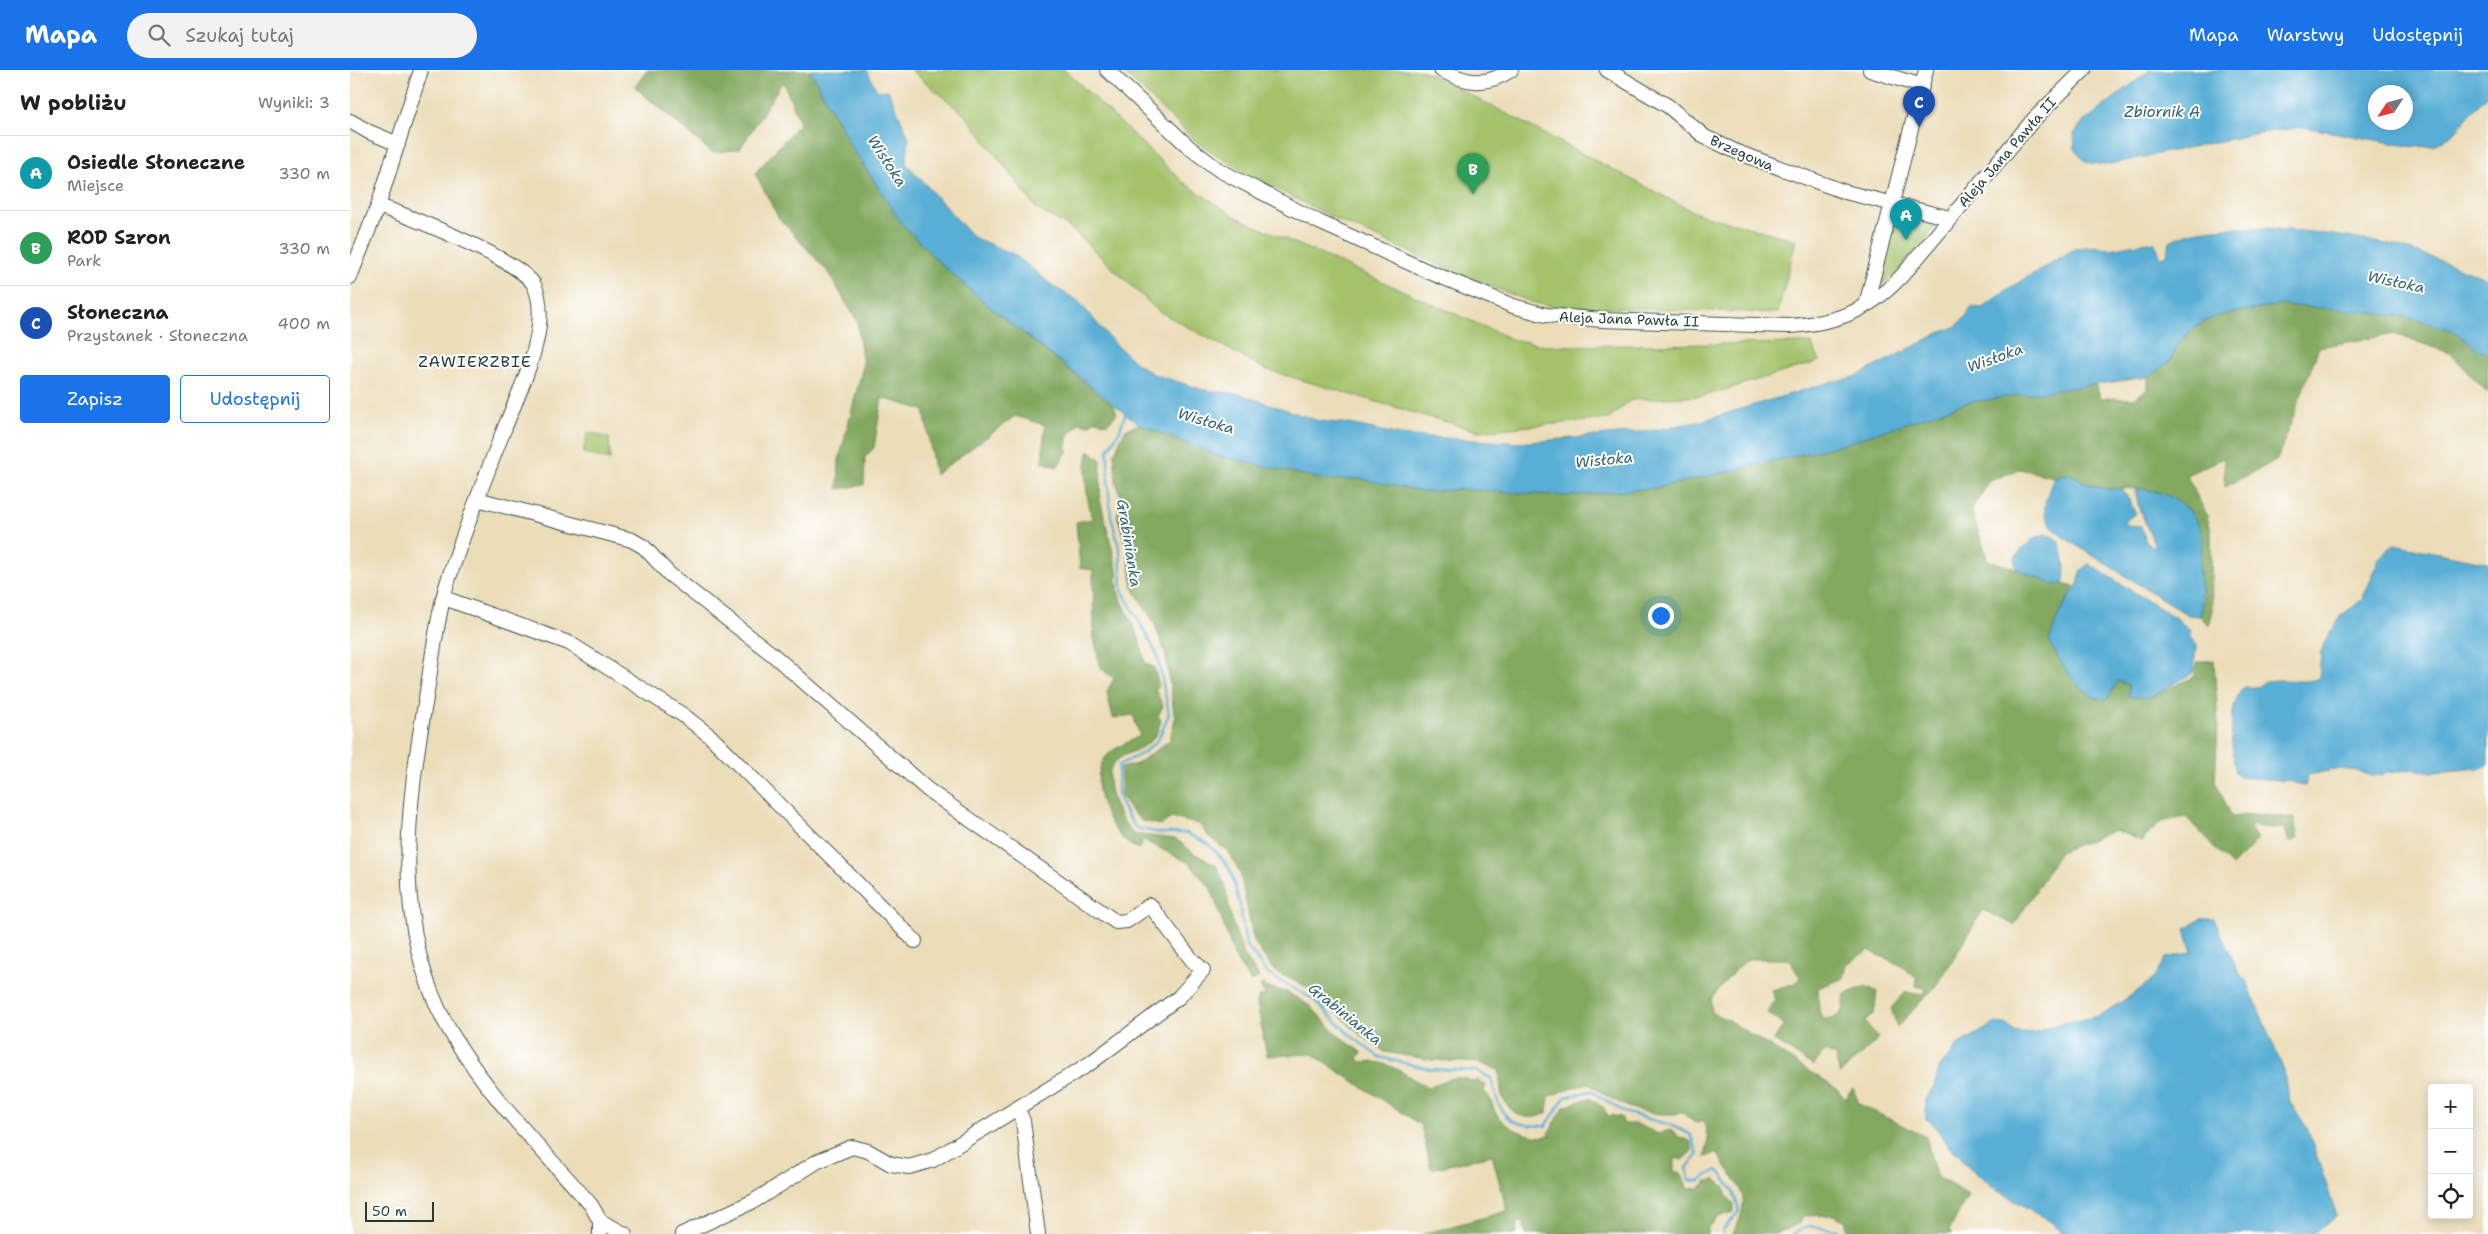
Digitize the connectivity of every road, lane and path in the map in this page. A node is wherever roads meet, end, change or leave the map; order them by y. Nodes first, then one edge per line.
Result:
1 (421, 70) edge
2 (1107, 70) edge
3 (1441, 70) edge
4 (1511, 70) edge
5 (1607, 70) edge
6 (1870, 70) edge
7 (1926, 70) edge
8 (2084, 70) edge
9 (1922, 86) junction
10 (350, 121) edge
11 (398, 144) junction
12 (1892, 203) junction
13 (378, 206) junction
14 (1950, 218) junction
15 (350, 277) edge
16 (1866, 305) junction
17 (477, 498) junction
18 (444, 598) junction
19 (915, 941) dead end
20 (1018, 1109) junction
21 (600, 1228) edge
22 (625, 1234) edge
23 (682, 1234) edge
24 (1038, 1234) edge

1 - 11 street
2 - 16 street, Aleja Jana Pawła II
3 - 4 street
5 - 12 street, Brzegowa
6 - 9 street
7 - 9 street
8 - 14 street, Aleja Jana Pawła II
9 - 12 street
10 - 11 street
11 - 13 street
12 - 14 street, Brzegowa
12 - 16 street
13 - 15 street
13 - 17 street
14 - 16 street, Aleja Jana Pawła II
17 - 18 street
17 - 20 street
18 - 19 street
18 - 21 street
20 - 23 street
20 - 24 street
21 - 22 street

